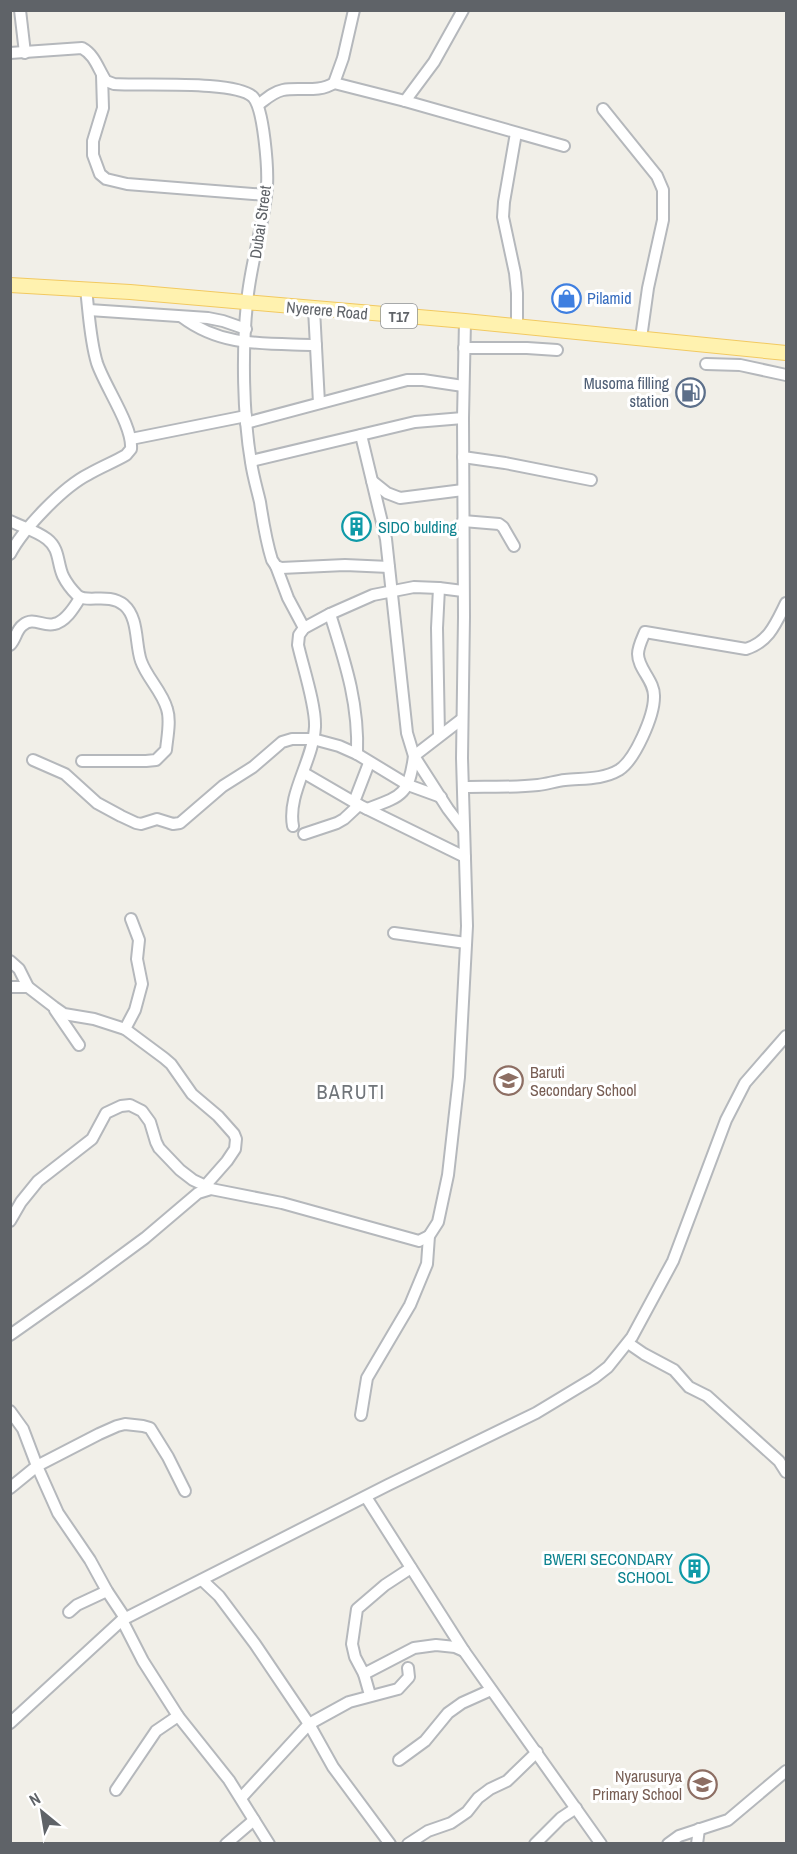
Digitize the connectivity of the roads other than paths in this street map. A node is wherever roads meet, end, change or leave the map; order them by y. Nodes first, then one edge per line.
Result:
1 (20, 10) edge
2 (354, 10) edge
3 (463, 10) edge
4 (25, 53) junction
5 (10, 54) edge
6 (102, 75) junction
7 (333, 83) junction
8 (405, 101) junction
9 (258, 105) junction
10 (603, 109) dead end
11 (516, 133) junction
12 (564, 146) dead end
13 (266, 195) junction
14 (10, 285) edge
15 (86, 290) junction
16 (247, 303) junction
17 (314, 309) junction
18 (89, 310) junction
19 (181, 316) junction
20 (465, 321) junction
21 (518, 326) junction
22 (246, 329) junction
23 (641, 338) junction
24 (245, 343) junction
25 (316, 345) junction
26 (464, 348) junction
27 (557, 350) dead end
28 (786, 353) edge
29 (706, 364) dead end
30 (786, 375) edge
31 (463, 386) junction
32 (319, 403) junction
33 (462, 418) junction
34 (246, 419) junction
35 (361, 435) junction
36 (131, 439) junction
37 (463, 457) junction
38 (251, 461) junction
39 (591, 480) dead end
40 (372, 481) junction
41 (463, 490) junction
42 (10, 521) edge
43 (463, 521) junction
44 (27, 529) junction
45 (514, 546) dead end
46 (12, 549) edge
47 (276, 566) junction
48 (389, 567) junction
49 (439, 588) junction
50 (392, 590) junction
51 (464, 591) junction
52 (80, 597) junction
53 (786, 603) edge
54 (330, 614) junction
55 (304, 628) junction
56 (10, 645) edge
57 (462, 719) junction
58 (439, 735) junction
59 (313, 739) junction
60 (357, 754) junction
61 (414, 756) junction
62 (33, 760) dead end
63 (82, 761) dead end
64 (369, 763) junction
65 (304, 774) junction
66 (408, 785) junction
67 (464, 787) junction
68 (441, 797) junction
69 (360, 805) junction
70 (293, 826) dead end
71 (464, 830) junction
72 (304, 834) dead end
73 (465, 857) junction
74 (131, 919) dead end
75 (394, 933) dead end
76 (466, 943) junction
77 (10, 961) edge
78 (10, 987) edge
79 (28, 987) junction
80 (54, 1007) junction
81 (125, 1029) junction
82 (786, 1036) edge
83 (79, 1044) dead end
84 (208, 1187) junction
85 (10, 1221) edge
86 (429, 1236) junction
87 (10, 1335) edge
88 (628, 1343) junction
89 (10, 1411) edge
90 (361, 1415) dead end
91 (37, 1466) junction
92 (786, 1472) edge
93 (10, 1488) edge
94 (185, 1491) dead end
95 (366, 1497) junction
96 (411, 1568) junction
97 (202, 1580) junction
98 (107, 1591) junction
99 (69, 1612) dead end
100 (124, 1619) junction
101 (464, 1651) junction
102 (408, 1668) dead end
103 (364, 1674) junction
104 (491, 1690) junction
105 (370, 1695) junction
106 (178, 1716) junction
107 (10, 1723) edge
108 (309, 1724) junction
109 (537, 1752) junction
110 (399, 1760) dead end
111 (786, 1772) edge
112 (116, 1790) dead end
113 (241, 1798) junction
114 (576, 1808) junction
115 (254, 1820) junction
116 (699, 1829) junction
117 (226, 1844) edge
118 (269, 1844) edge
119 (390, 1844) edge
120 (408, 1844) edge
121 (535, 1844) edge
122 (602, 1844) edge
123 (668, 1844) edge
124 (697, 1844) edge

1 - 4 street
2 - 7 street
3 - 8 street
4 - 5 street
4 - 6 street
6 - 9 street
6 - 13 street
7 - 8 street
7 - 9 street
8 - 11 street
9 - 13 street, Dubai Street
10 - 23 street
11 - 12 street
11 - 21 street
13 - 16 street, Dubai Street
14 - 15 main road, Nyerere Road / T17
15 - 16 main road, Nyerere Road / T17
15 - 18 street
16 - 17 main road, Nyerere Road / T17
16 - 22 street, Dubai Street
17 - 20 main road, Nyerere Road / T17
17 - 25 street
18 - 19 street
18 - 36 street
19 - 22 street
19 - 24 street
20 - 21 main road, Nyerere Road / T17
20 - 26 street
21 - 23 main road, Nyerere Road / T17
22 - 24 street, Dubai Street
23 - 28 main road, Nyerere Road / T17
24 - 25 street
24 - 34 street, Dubai Street
25 - 32 street
26 - 27 street
26 - 31 street
29 - 30 street
31 - 32 street
31 - 33 street
32 - 34 street
33 - 35 street
33 - 37 street
34 - 36 street
34 - 38 street, Dubai Street
35 - 38 street
35 - 40 street
36 - 44 street
37 - 39 street
37 - 41 street
38 - 47 street, Dubai Street
40 - 41 street
40 - 48 street
41 - 43 street
42 - 44 street
43 - 45 street
43 - 51 street
44 - 46 street
44 - 52 street
47 - 48 street
47 - 55 street, Dubai Street
48 - 50 street
49 - 50 street
49 - 51 street
49 - 58 street
50 - 54 street
50 - 61 street
51 - 57 street
52 - 56 street
52 - 63 street
53 - 67 street
54 - 55 street
54 - 60 street
55 - 59 street
57 - 58 street
57 - 67 street
58 - 61 street
59 - 60 street
59 - 62 street
59 - 65 street
60 - 64 street
61 - 66 street
61 - 68 street
64 - 66 street
64 - 69 street
65 - 69 street
65 - 70 street
66 - 68 street
66 - 69 street
67 - 71 street
68 - 71 street
69 - 72 street
69 - 73 street
71 - 73 street
73 - 76 street
74 - 81 street
75 - 76 street
76 - 86 street
77 - 79 street
78 - 79 street
79 - 80 street
80 - 81 street
80 - 83 street
81 - 84 street
82 - 88 street
84 - 85 street
84 - 86 street
84 - 87 street
86 - 90 street
88 - 92 street
88 - 95 street
89 - 91 street
91 - 93 street
91 - 94 street
91 - 98 street
95 - 96 street
95 - 97 street
96 - 101 street
96 - 103 street
97 - 100 street
97 - 108 street
98 - 99 street
98 - 100 street
100 - 106 street
100 - 107 street
101 - 103 street
101 - 104 street
102 - 105 street
103 - 105 street
104 - 109 street
104 - 110 street
105 - 108 street
106 - 112 street
106 - 113 street
108 - 113 street
108 - 119 street
109 - 114 street
109 - 120 street
111 - 116 street
113 - 115 street
114 - 121 street
114 - 122 street
115 - 117 street
115 - 118 street
116 - 123 street
116 - 124 street

